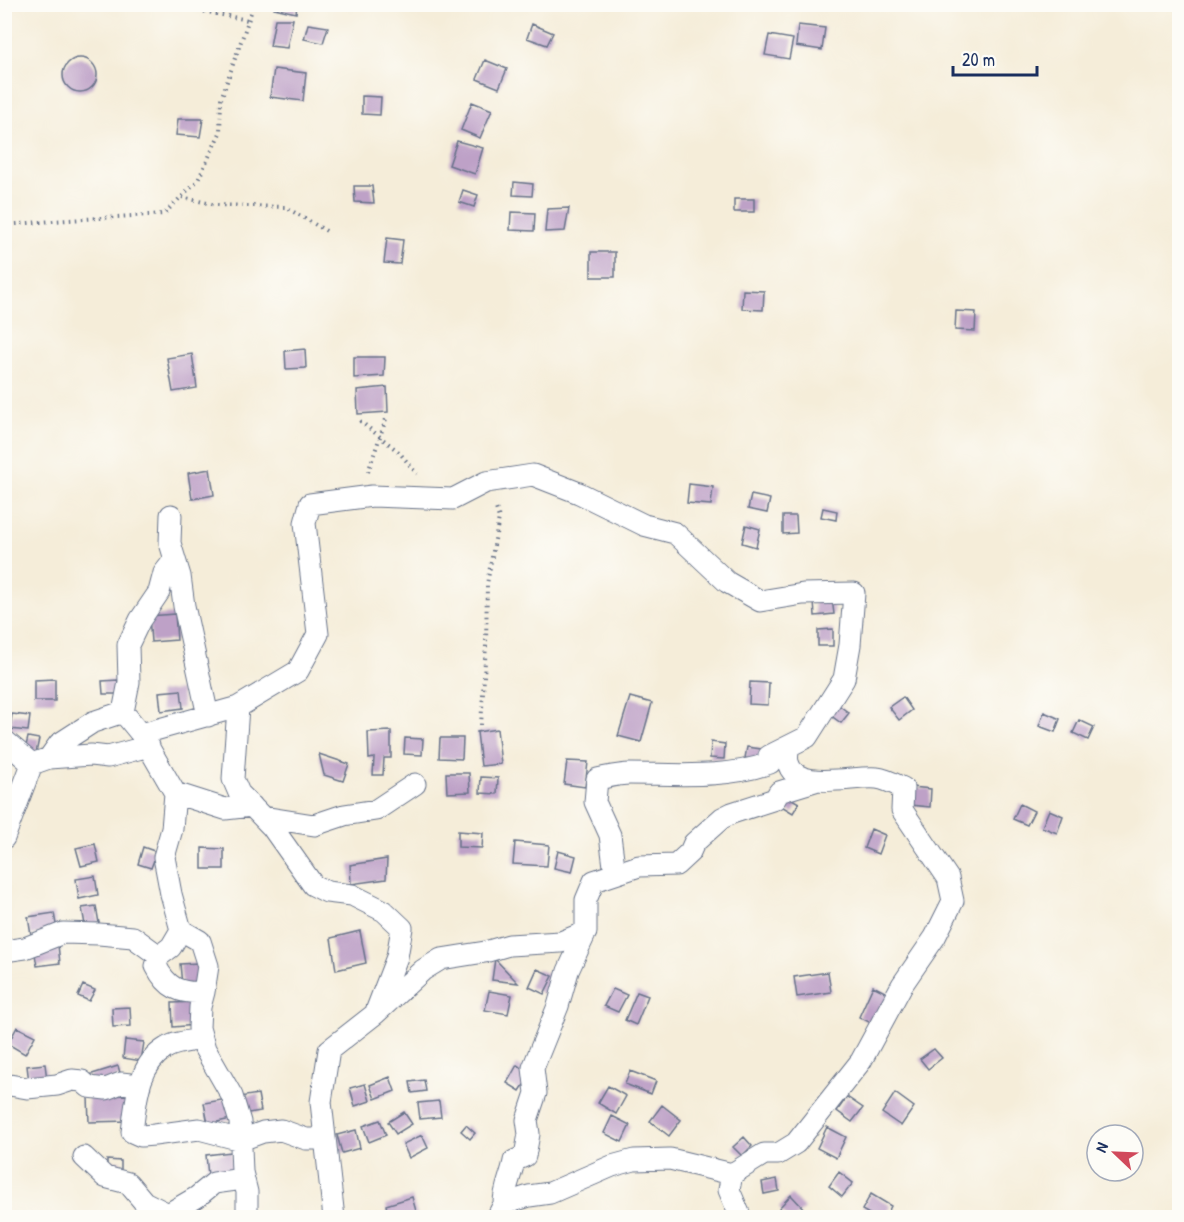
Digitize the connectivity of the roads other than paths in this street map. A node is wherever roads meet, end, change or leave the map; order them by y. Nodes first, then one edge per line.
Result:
1 (171, 515) dead end
2 (175, 559) junction
3 (238, 707) junction
4 (123, 712) junction
5 (208, 716) junction
6 (4, 740) edge
7 (145, 740) junction
8 (788, 748) junction
9 (41, 761) junction
10 (815, 781) junction
11 (415, 784) dead end
12 (175, 793) junction
13 (257, 811) junction
14 (4, 838) edge
15 (615, 874) junction
16 (181, 930) junction
17 (586, 932) junction
18 (4, 951) edge
19 (159, 956) junction
20 (204, 992) junction
21 (375, 1014) junction
22 (202, 1039) junction
23 (4, 1084) edge
24 (140, 1085) junction
25 (324, 1139) junction
26 (241, 1140) junction
27 (84, 1157) dead end
28 (732, 1173) junction
29 (243, 1179) junction
30 (501, 1211) edge
31 (167, 1216) edge
32 (247, 1218) edge
33 (334, 1218) edge
34 (741, 1218) edge

1 - 2 street
2 - 4 street
2 - 5 street
3 - 5 street
3 - 8 street
3 - 13 street
4 - 7 street
4 - 9 street
5 - 7 street
6 - 9 street
7 - 9 street
7 - 12 street
8 - 10 street
8 - 15 street
9 - 14 street
10 - 15 street
10 - 28 street
11 - 13 street
12 - 13 street
12 - 16 street
13 - 21 street
15 - 17 street
16 - 19 street
16 - 20 street
17 - 21 street
17 - 30 street
18 - 19 street
19 - 20 street
20 - 22 street
21 - 25 street
22 - 24 street
22 - 26 street
23 - 24 street
24 - 26 street
25 - 26 street
25 - 33 street
26 - 29 street
27 - 31 street
28 - 30 street
28 - 34 street
29 - 31 street
29 - 32 street

